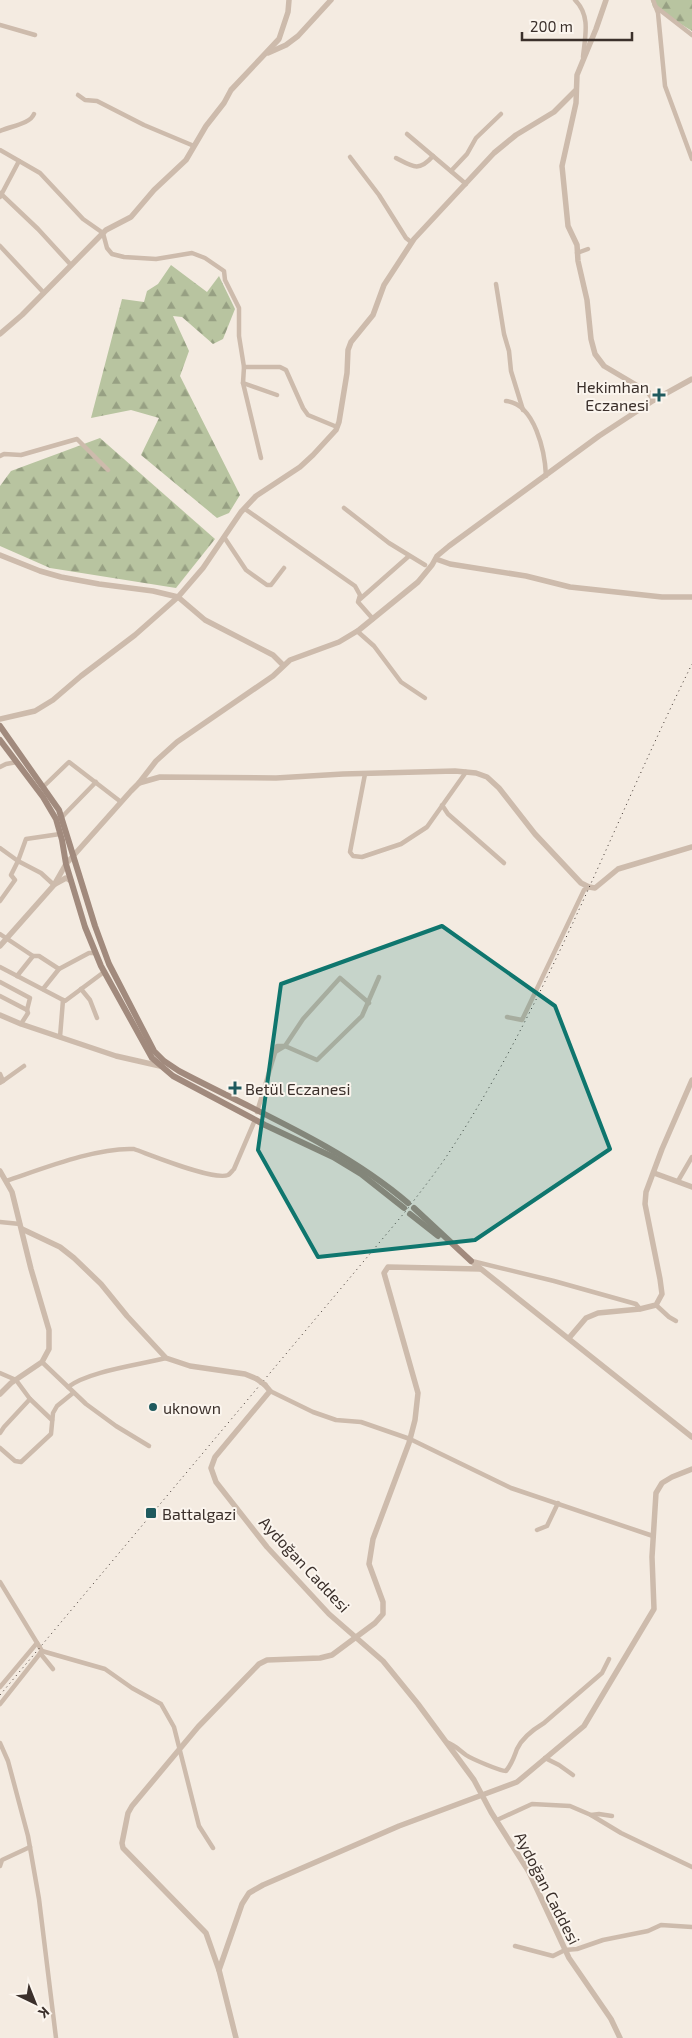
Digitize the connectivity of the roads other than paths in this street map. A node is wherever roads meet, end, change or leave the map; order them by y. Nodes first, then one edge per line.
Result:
1 (289, 0) edge
2 (331, 0) edge
3 (575, 0) edge
4 (606, 0) edge
5 (653, 0) edge
6 (655, 6) junction
7 (0, 25) edge
8 (692, 34) edge
9 (35, 35) dead end
10 (265, 54) junction
11 (583, 58) junction
12 (575, 91) junction
13 (78, 96) dead end
14 (34, 114) dead end
15 (501, 114) dead end
16 (0, 131) edge
17 (407, 134) dead end
18 (194, 146) junction
19 (0, 150) edge
20 (433, 156) junction
21 (350, 157) dead end
22 (396, 158) dead end
23 (692, 159) edge
24 (19, 161) junction
25 (451, 170) junction
26 (466, 184) junction
27 (0, 194) edge
28 (103, 233) junction
29 (411, 242) junction
30 (0, 246) edge
31 (588, 249) dead end
32 (577, 253) junction
33 (71, 265) junction
34 (496, 284) dead end
35 (44, 293) junction
36 (0, 334) edge
37 (244, 367) junction
38 (692, 379) edge
39 (243, 383) junction
40 (277, 395) dead end
41 (654, 400) junction
42 (506, 401) dead end
43 (523, 410) junction
44 (337, 427) junction
45 (0, 456) edge
46 (261, 458) dead end
47 (108, 470) dead end
48 (546, 476) junction
49 (344, 508) dead end
50 (245, 509) junction
51 (224, 538) junction
52 (0, 555) edge
53 (409, 556) junction
54 (436, 559) junction
55 (425, 565) dead end
56 (284, 568) dead end
57 (692, 596) edge
58 (178, 597) junction
59 (359, 600) junction
60 (373, 619) junction
61 (358, 631) junction
62 (283, 665) junction
63 (425, 698) dead end
64 (0, 719) edge
65 (0, 726) edge
66 (0, 740) edge
67 (17, 762) junction
68 (0, 767) edge
69 (466, 772) junction
70 (365, 774) junction
71 (96, 782) junction
72 (139, 783) junction
73 (43, 787) junction
74 (121, 802) junction
75 (442, 805) junction
76 (62, 817) junction
77 (60, 834) junction
78 (692, 847) edge
79 (0, 848) edge
80 (74, 856) junction
81 (18, 861) junction
82 (504, 863) dead end
83 (66, 864) junction
84 (71, 881) junction
85 (54, 886) junction
86 (589, 887) junction
87 (0, 901) edge
88 (0, 934) edge
89 (7, 938) junction
90 (0, 946) edge
91 (96, 953) junction
92 (33, 956) junction
93 (1, 969) edge
94 (59, 969) junction
95 (104, 972) junction
96 (18, 976) junction
97 (379, 977) dead end
98 (0, 982) edge
99 (43, 989) junction
100 (81, 989) junction
101 (0, 996) edge
102 (63, 1000) junction
103 (369, 1003) junction
104 (27, 1010) junction
105 (0, 1015) edge
106 (507, 1017) dead end
107 (97, 1018) dead end
108 (21, 1024) junction
109 (60, 1036) junction
110 (285, 1046) junction
111 (162, 1064) junction
112 (24, 1066) dead end
113 (0, 1074) edge
114 (692, 1080) edge
115 (2, 1082) edge
116 (257, 1112) junction
117 (255, 1120) junction
118 (692, 1158) edge
119 (0, 1171) edge
120 (654, 1173) junction
121 (6, 1181) junction
122 (678, 1181) junction
123 (692, 1187) edge
124 (412, 1211) dead end
125 (0, 1222) edge
126 (21, 1226) junction
127 (471, 1261) junction
128 (480, 1269) junction
129 (656, 1305) junction
130 (640, 1309) junction
131 (676, 1321) dead end
132 (569, 1338) junction
133 (166, 1358) junction
134 (42, 1362) junction
135 (0, 1372) edge
136 (16, 1380) junction
137 (68, 1387) junction
138 (270, 1391) junction
139 (73, 1392) junction
140 (0, 1394) edge
141 (30, 1399) junction
142 (52, 1420) junction
143 (0, 1433) edge
144 (692, 1437) edge
145 (410, 1440) junction
146 (149, 1446) dead end
147 (0, 1448) edge
148 (692, 1469) edge
149 (558, 1503) junction
150 (537, 1530) dead end
151 (653, 1536) junction
152 (0, 1582) edge
153 (355, 1636) junction
154 (38, 1644) junction
155 (41, 1652) junction
156 (610, 1660) dead end
157 (53, 1669) dead end
158 (0, 1687) edge
159 (0, 1704) edge
160 (445, 1741) junction
161 (0, 1743) edge
162 (179, 1750) junction
163 (545, 1758) junction
164 (572, 1774) dead end
165 (483, 1797) junction
166 (591, 1815) junction
167 (612, 1816) dead end
168 (496, 1820) junction
169 (30, 1847) junction
170 (213, 1848) dead end
171 (0, 1866) edge
172 (692, 1867) edge
173 (692, 1927) edge
174 (515, 1946) dead end
175 (564, 1950) junction
176 (219, 1970) junction
177 (56, 2038) edge
178 (236, 2038) edge
179 (620, 2038) edge

1 - 10 street
2 - 10 street
3 - 11 street
4 - 11 street
5 - 6 street
6 - 8 street
6 - 23 street
7 - 9 street
10 - 18 street
11 - 12 street
12 - 26 street
12 - 32 street
13 - 18 street
14 - 16 street
15 - 25 street
17 - 20 street
18 - 28 street
19 - 24 street
20 - 22 street
20 - 25 street
21 - 29 street
24 - 27 street
24 - 28 street
25 - 26 street
26 - 29 street
27 - 33 street
28 - 33 street
28 - 37 street
29 - 44 street
30 - 35 street
31 - 32 street
32 - 41 street
33 - 35 street
34 - 43 street
35 - 36 street
37 - 39 street
37 - 44 street
38 - 41 street
39 - 40 street
39 - 46 street
41 - 48 street
42 - 43 street
43 - 48 street
44 - 50 street
45 - 47 street
48 - 54 street
49 - 53 street
50 - 51 street
50 - 59 street
51 - 56 street
51 - 58 street
52 - 58 street
53 - 55 street
53 - 59 street
54 - 57 street
54 - 60 street
58 - 62 street
58 - 64 street
59 - 60 street
60 - 61 street
61 - 62 street
61 - 63 street
62 - 72 street
65 - 73 main road
66 - 67 main road
67 - 68 street
67 - 77 main road
69 - 70 street
69 - 75 street
69 - 86 street
70 - 72 street
70 - 75 street
71 - 73 street
71 - 74 street
71 - 76 street
72 - 74 street
73 - 76 main road
74 - 80 street
75 - 82 street
76 - 80 main road
77 - 81 street
77 - 83 main road
78 - 86 street
79 - 81 street
80 - 83 street
80 - 111 main road
81 - 85 street
81 - 87 street
83 - 84 main road
83 - 85 street
84 - 85 street
84 - 91 main road
85 - 89 street
86 - 106 street
88 - 89 street
89 - 90 street
89 - 92 street
91 - 94 street
91 - 95 main road
92 - 94 street
92 - 96 street
93 - 96 street
94 - 99 street
95 - 100 street
95 - 111 main road
96 - 99 street
97 - 103 street
98 - 104 street
99 - 102 street
100 - 102 street
100 - 107 street
101 - 104 street
102 - 109 street
103 - 110 street
103 - 110 street
104 - 108 street
105 - 108 street
108 - 109 street
109 - 111 street
110 - 116 street
111 - 116 main road
111 - 117 main road
112 - 115 street
113 - 115 street
114 - 120 street
116 - 117 main road
117 - 121 street
118 - 122 street
119 - 121 street
120 - 122 street
120 - 129 street
121 - 126 street
122 - 123 street
124 - 127 main road
125 - 126 street
126 - 133 street
126 - 134 street
127 - 128 street
127 - 130 street
128 - 132 street
128 - 145 street
129 - 130 street
129 - 131 street
130 - 132 street
132 - 144 street
133 - 137 street
133 - 138 street, bridge
134 - 136 street
134 - 137 street
135 - 136 street
136 - 140 street
136 - 141 street
137 - 139 street
138 - 145 street
138 - 153 street, Aydoğan Caddesi
139 - 142 street
139 - 146 street
141 - 142 street
141 - 143 street
142 - 147 street
145 - 149 street
145 - 153 street
148 - 151 street
149 - 150 street
149 - 151 street
151 - 163 street
152 - 154 street
153 - 160 street, Aydoğan Caddesi
153 - 162 street
154 - 155 street
154 - 158 street
155 - 157 street
155 - 159 street
155 - 162 street
156 - 160 street
160 - 165 street, Aydoğan Caddesi
161 - 169 street
162 - 170 street
162 - 176 street
163 - 164 street
163 - 165 street
165 - 168 street, Aydoğan Caddesi
165 - 176 street
166 - 167 street
166 - 168 street
166 - 172 street
168 - 175 street, Aydoğan Caddesi
169 - 171 street
169 - 177 street
173 - 175 street
174 - 175 street
175 - 179 street, Aydoğan Caddesi
176 - 178 street

